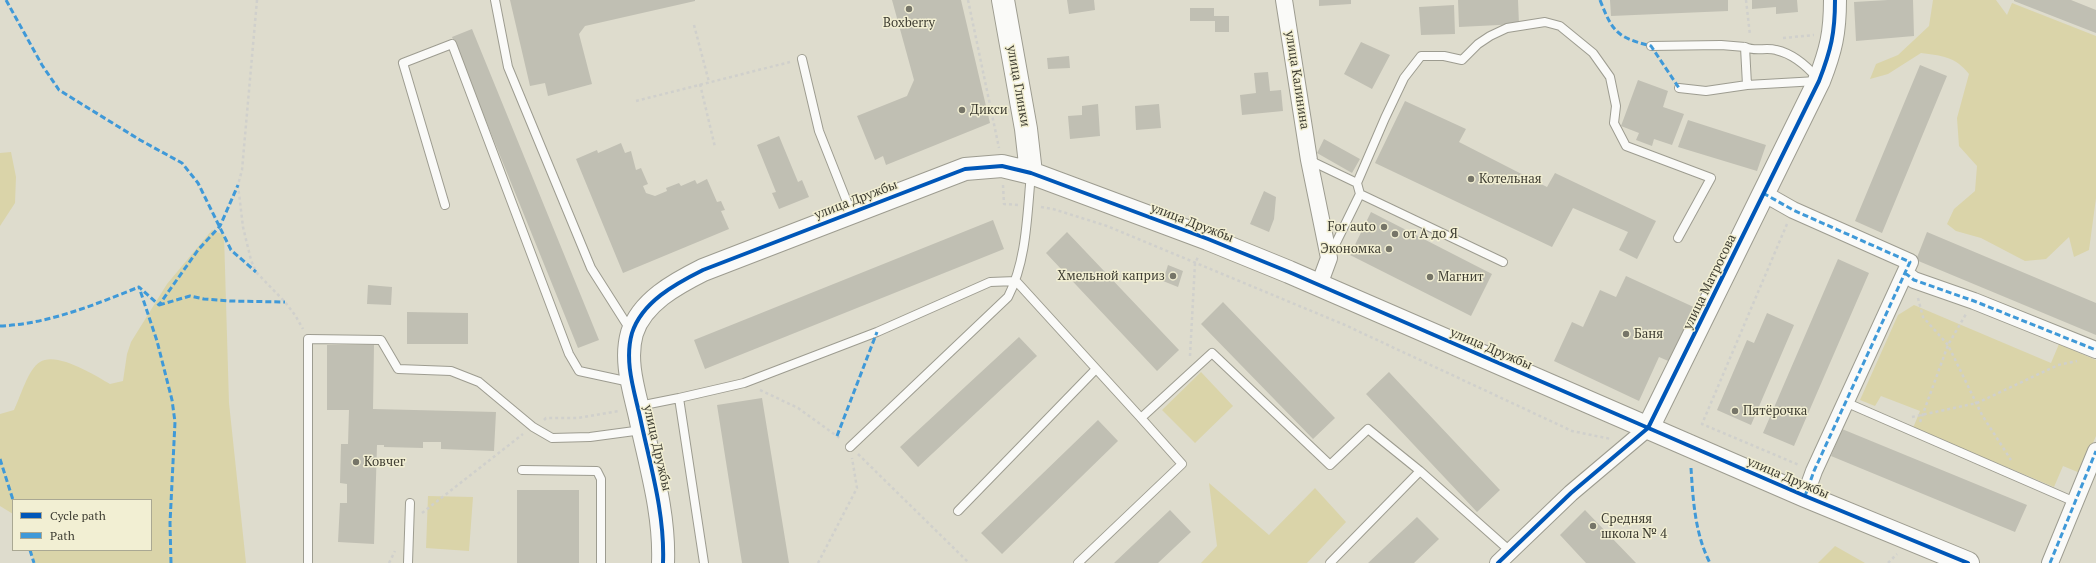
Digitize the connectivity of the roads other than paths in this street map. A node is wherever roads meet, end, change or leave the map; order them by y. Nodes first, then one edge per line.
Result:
1 (495, 0) edge
2 (1003, 0) edge
3 (1284, 0) edge
4 (1835, 0) edge
5 (1651, 46) dead end
6 (1748, 48) junction
7 (802, 59) road end
8 (1819, 81) junction
9 (1747, 85) junction
10 (1679, 88) dead end
11 (1309, 160) junction
12 (1032, 173) junction
13 (1357, 183) junction
14 (1763, 193) junction
15 (1360, 194) junction
16 (445, 205) dead end
17 (852, 212) junction
18 (1678, 238) dead end
19 (1329, 258) junction
20 (1503, 262) dead end
21 (1909, 276) junction
22 (1016, 281) junction
23 (1319, 285) junction
24 (632, 333) junction
25 (2096, 350) edge
26 (1096, 369) junction
27 (632, 382) junction
28 (679, 398) junction
29 (1846, 402) junction
30 (637, 407) junction
31 (1140, 418) junction
32 (1648, 428) junction
33 (642, 430) junction
34 (850, 447) road end
35 (2096, 451) edge
36 (522, 470) dead end
37 (1420, 471) junction
38 (1805, 496) junction
39 (2075, 502) junction
40 (410, 503) dead end
41 (958, 511) dead end
42 (1510, 551) junction
43 (308, 563) edge
44 (408, 563) edge
45 (601, 563) edge
46 (663, 563) edge
47 (704, 563) edge
48 (1078, 563) edge
49 (1330, 563) edge
50 (1498, 563) edge
51 (1968, 563) edge
52 (2050, 563) edge

1 - 24 lane
2 - 12 street, улица Глинки
3 - 11 street, улица Калинина
4 - 8 street, улица Матросова
5 - 6 lane
6 - 8 lane
6 - 9 lane
7 - 17 lane
8 - 9 lane
8 - 14 street, улица Матросова
9 - 10 lane
11 - 13 lane
11 - 19 street, улица Калинина
12 - 17 street, улица Дружбы
12 - 22 lane
12 - 23 street, улица Дружбы
13 - 15 lane
13 - 18 lane
14 - 21 street
14 - 32 street, улица Матросова
15 - 19 lane
15 - 20 lane
16 - 27 lane
17 - 24 street, улица Дружбы
19 - 23 street
21 - 25 street
21 - 29 street
22 - 26 lane
22 - 28 lane
22 - 34 lane
23 - 32 street, улица Дружбы
24 - 27 street, улица Дружбы
26 - 31 lane
26 - 41 lane
27 - 30 street, улица Дружбы
28 - 30 lane
28 - 47 lane
29 - 38 street
29 - 39 lane
30 - 33 street, улица Дружбы
31 - 37 lane
31 - 48 lane
32 - 38 street, улица Дружбы
32 - 42 street, улица Матросова
33 - 43 lane
33 - 46 street, улица Дружбы
35 - 39 street
36 - 45 lane
37 - 42 lane
37 - 49 lane
38 - 51 street, улица Дружбы
39 - 52 street
40 - 44 lane
42 - 50 street, улица Матросова

